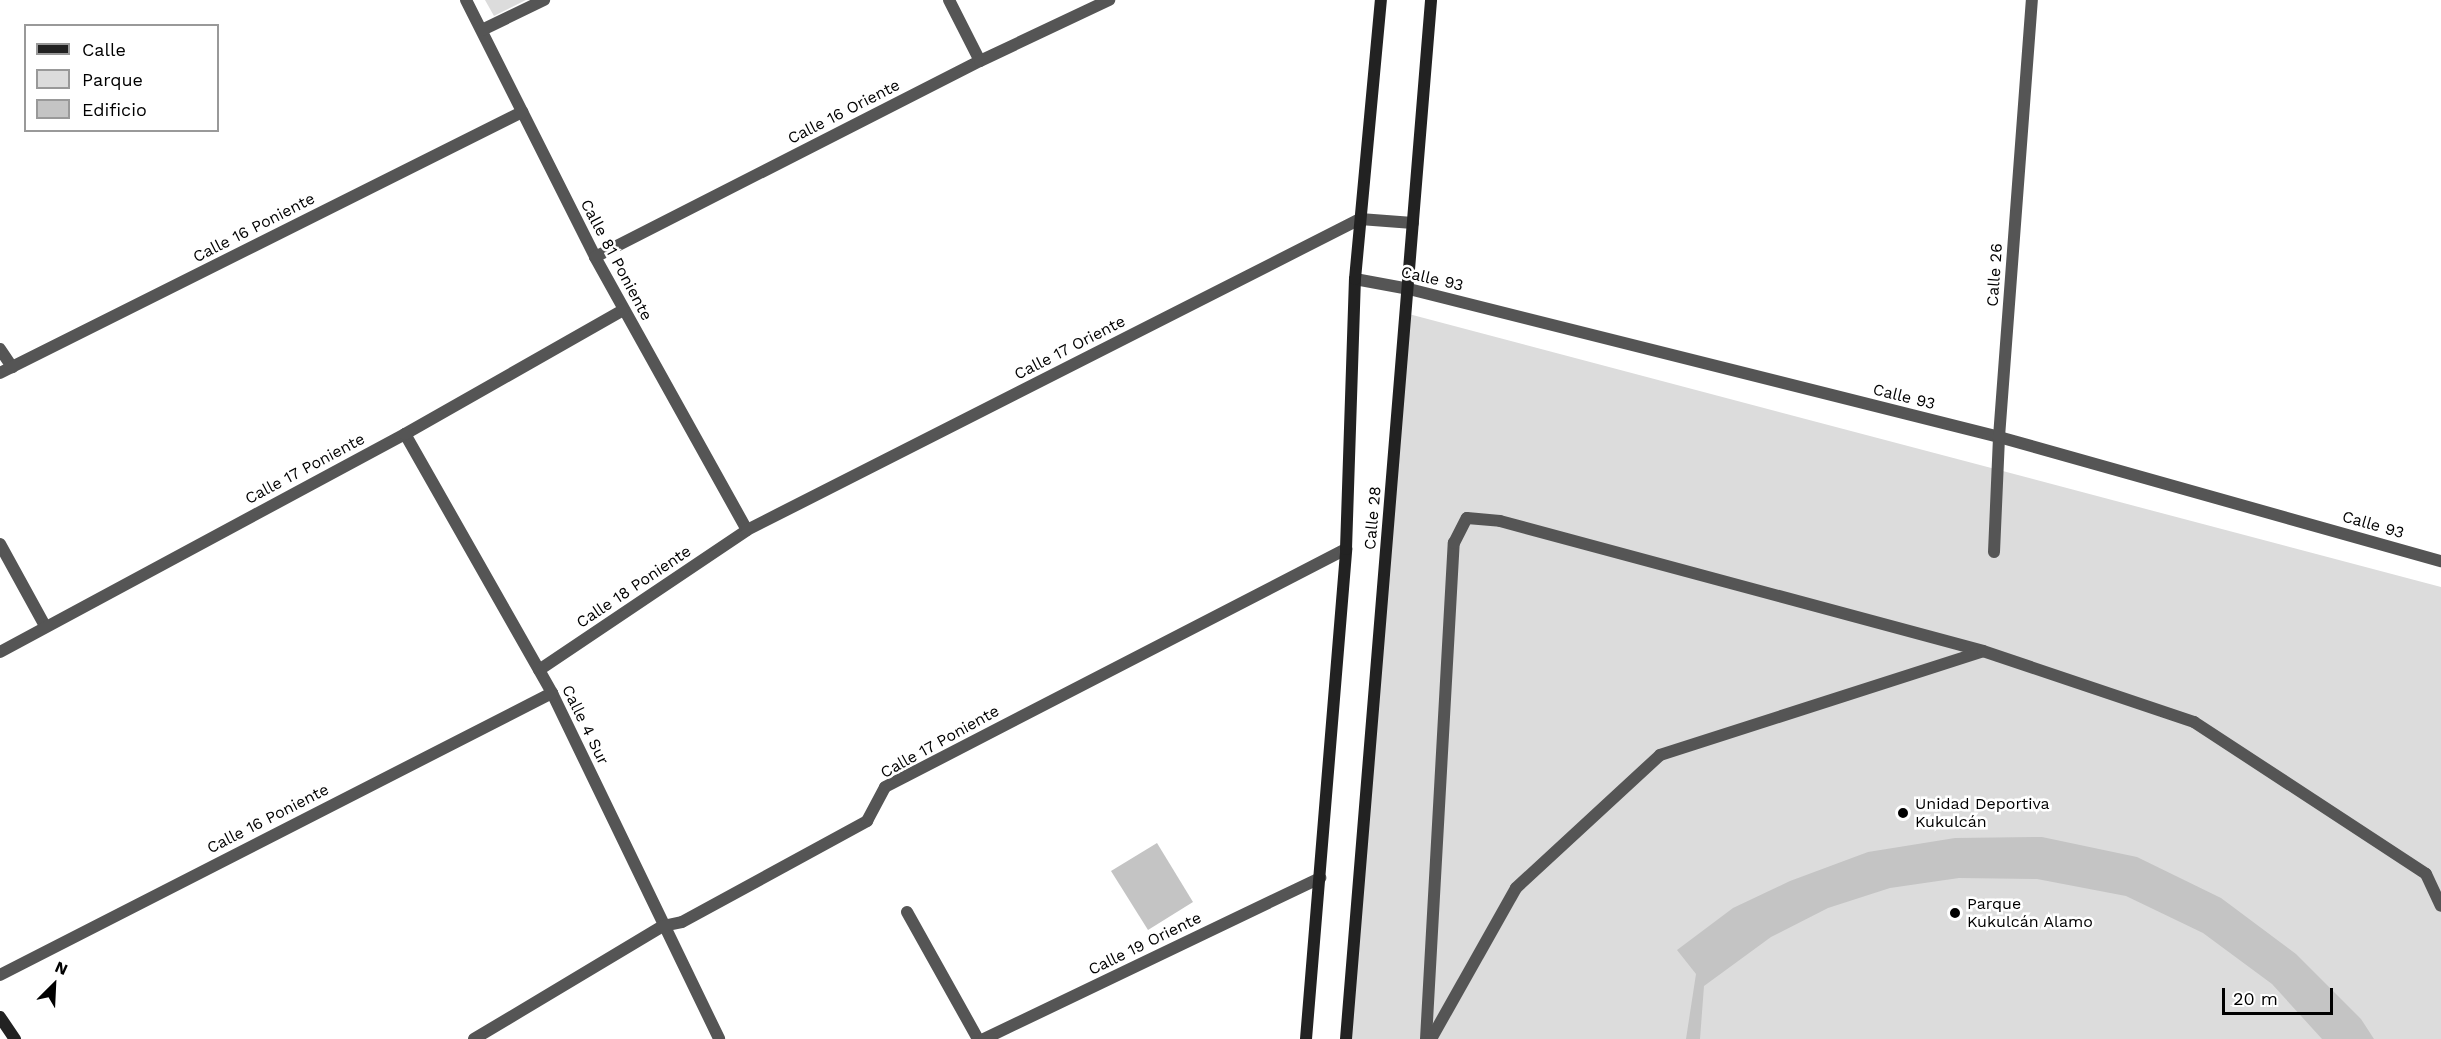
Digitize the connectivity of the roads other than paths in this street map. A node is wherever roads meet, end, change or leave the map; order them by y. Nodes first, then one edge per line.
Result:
1 (466, 0) edge
2 (544, 0) edge
3 (949, 0) edge
4 (1109, 0) edge
5 (1381, 0) edge
6 (1431, 0) edge
7 (2032, 0) edge
8 (482, 30) junction
9 (980, 62) junction
10 (522, 112) junction
11 (1360, 219) junction
12 (1413, 223) junction
13 (595, 257) junction
14 (1355, 279) junction
15 (1409, 289) junction
16 (623, 310) junction
17 (0, 349) edge
18 (12, 367) junction
19 (0, 373) edge
20 (405, 434) junction
21 (1999, 438) junction
22 (747, 530) junction
23 (0, 544) edge
24 (1346, 549) junction
25 (1994, 552) dead end
26 (2441, 561) edge
27 (45, 626) junction
28 (0, 651) edge
29 (1983, 651) junction
30 (540, 670) junction
31 (552, 693) junction
32 (1320, 878) junction
33 (2441, 906) edge
34 (907, 912) dead end
35 (663, 926) junction
36 (0, 975) edge
37 (0, 1017) edge
38 (15, 1039) edge
39 (474, 1039) edge
40 (719, 1039) edge
41 (978, 1039) edge
42 (984, 1039) edge
43 (1306, 1039) edge
44 (1346, 1039) edge
45 (1429, 1039) edge

1 - 8 street, Calle 81 Poniente
2 - 8 street
3 - 9 street
4 - 9 street, Calle 16 Oriente
5 - 11 street, Calle 28
6 - 12 street, Calle 28
7 - 21 street, Calle 26
8 - 10 street, Calle 81 Poniente
9 - 13 street, Calle 16 Oriente
10 - 13 street, Calle 81 Poniente
10 - 18 street, Calle 16 Poniente
11 - 12 street
11 - 14 street, Calle 28
11 - 22 street, Calle 17 Oriente
12 - 15 street, Calle 28
13 - 16 street, Calle 81 Poniente
14 - 15 street, Calle 93
14 - 24 street, Calle 28
15 - 21 street, Calle 93
15 - 44 street, Calle 28
16 - 20 street, Calle 17 Poniente
16 - 22 street, Calle 81 Poniente
17 - 18 street
18 - 19 street, Calle 16 Poniente
20 - 27 street, Calle 17 Poniente
20 - 30 street, Calle 4 Sur
21 - 25 street, Calle 26
21 - 26 street, Calle 93
22 - 30 street, Calle 18 Poniente
23 - 27 street
24 - 32 street, Calle 28
24 - 35 street, Calle 17 Poniente
27 - 28 street, Calle 17 Poniente
29 - 33 street
29 - 45 street
29 - 45 street
30 - 31 street, Calle 4 Sur
31 - 35 street, Calle 4 Sur
31 - 36 street, Calle 16 Poniente
32 - 42 street, Calle 19 Oriente
32 - 43 street, Calle 28
34 - 41 street
35 - 39 street, Calle 17 Poniente
35 - 40 street, Calle 4 Sur
37 - 38 street

